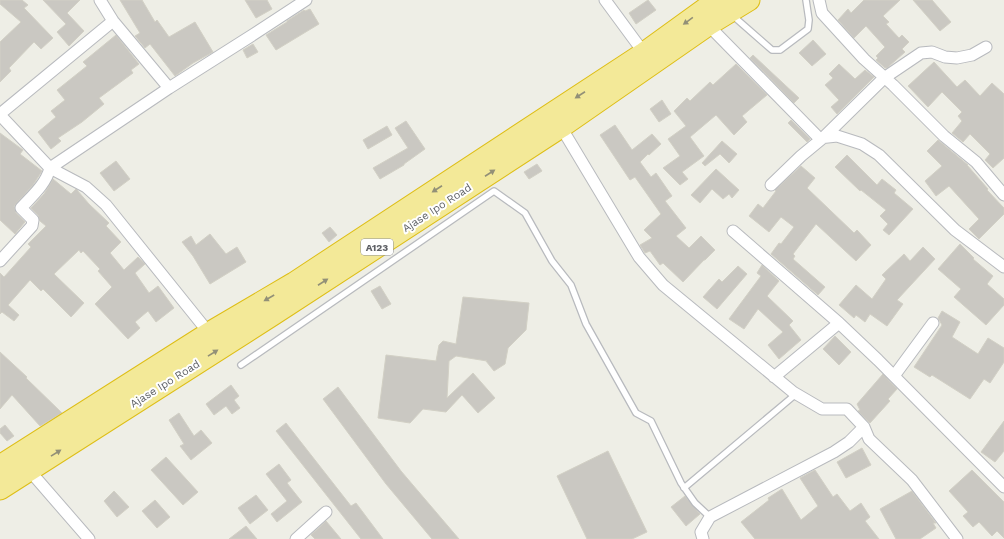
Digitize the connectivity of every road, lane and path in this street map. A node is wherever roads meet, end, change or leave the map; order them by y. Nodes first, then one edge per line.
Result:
1 (100, 0) edge
2 (306, 0) edge
3 (605, 0) edge
4 (749, 0) edge
5 (806, 0) edge
6 (819, 0) edge
7 (715, 9) edge
8 (114, 21) junction
9 (986, 47) dead end
10 (644, 53) junction
11 (884, 78) junction
12 (169, 88) junction
13 (0, 114) edge
14 (561, 127) junction
15 (824, 137) junction
16 (50, 168) junction
17 (771, 185) dead end
18 (1004, 194) edge
19 (733, 230) dead end
20 (0, 261) edge
21 (1004, 267) edge
22 (839, 323) junction
23 (933, 323) dead end
24 (209, 333) junction
25 (241, 365) dead end
26 (894, 376) junction
27 (774, 377) junction
28 (796, 394) junction
29 (864, 427) junction
30 (0, 466) edge
31 (29, 470) junction
32 (1004, 486) edge
33 (684, 488) junction
34 (0, 489) edge
35 (326, 512) dead end
36 (710, 517) junction
37 (89, 539) edge
38 (296, 539) edge
39 (703, 539) edge
40 (957, 539) edge

1 - 8 street
2 - 12 street
3 - 10 street
4 - 7 highway, Ajase Ipo Road / A123
5 - 7 lane
6 - 11 street
7 -> 10 highway, Ajase Ipo Road / A123
7 - 14 highway, Ajase Ipo Road / A123
7 - 15 street
8 - 12 street
8 - 13 street
9 - 11 street
10 -> 24 highway, Ajase Ipo Road / A123
11 - 15 street
11 - 18 street
12 - 16 street
13 - 16 street
14 - 27 street
31 -> 14 highway, Ajase Ipo Road / A123
15 - 17 street
15 - 21 street
16 - 20 street
16 - 24 street
19 - 22 street
22 - 26 street
22 - 27 street
23 - 26 street
24 - 30 highway, Ajase Ipo Road / A123
25 - 33 lane
26 - 32 street
27 - 28 street
28 - 29 street
28 - 33 lane
29 - 36 street
29 - 40 street
31 - 34 highway, Ajase Ipo Road / A123
31 - 37 street
33 - 36 lane
35 - 38 street
36 - 39 street

